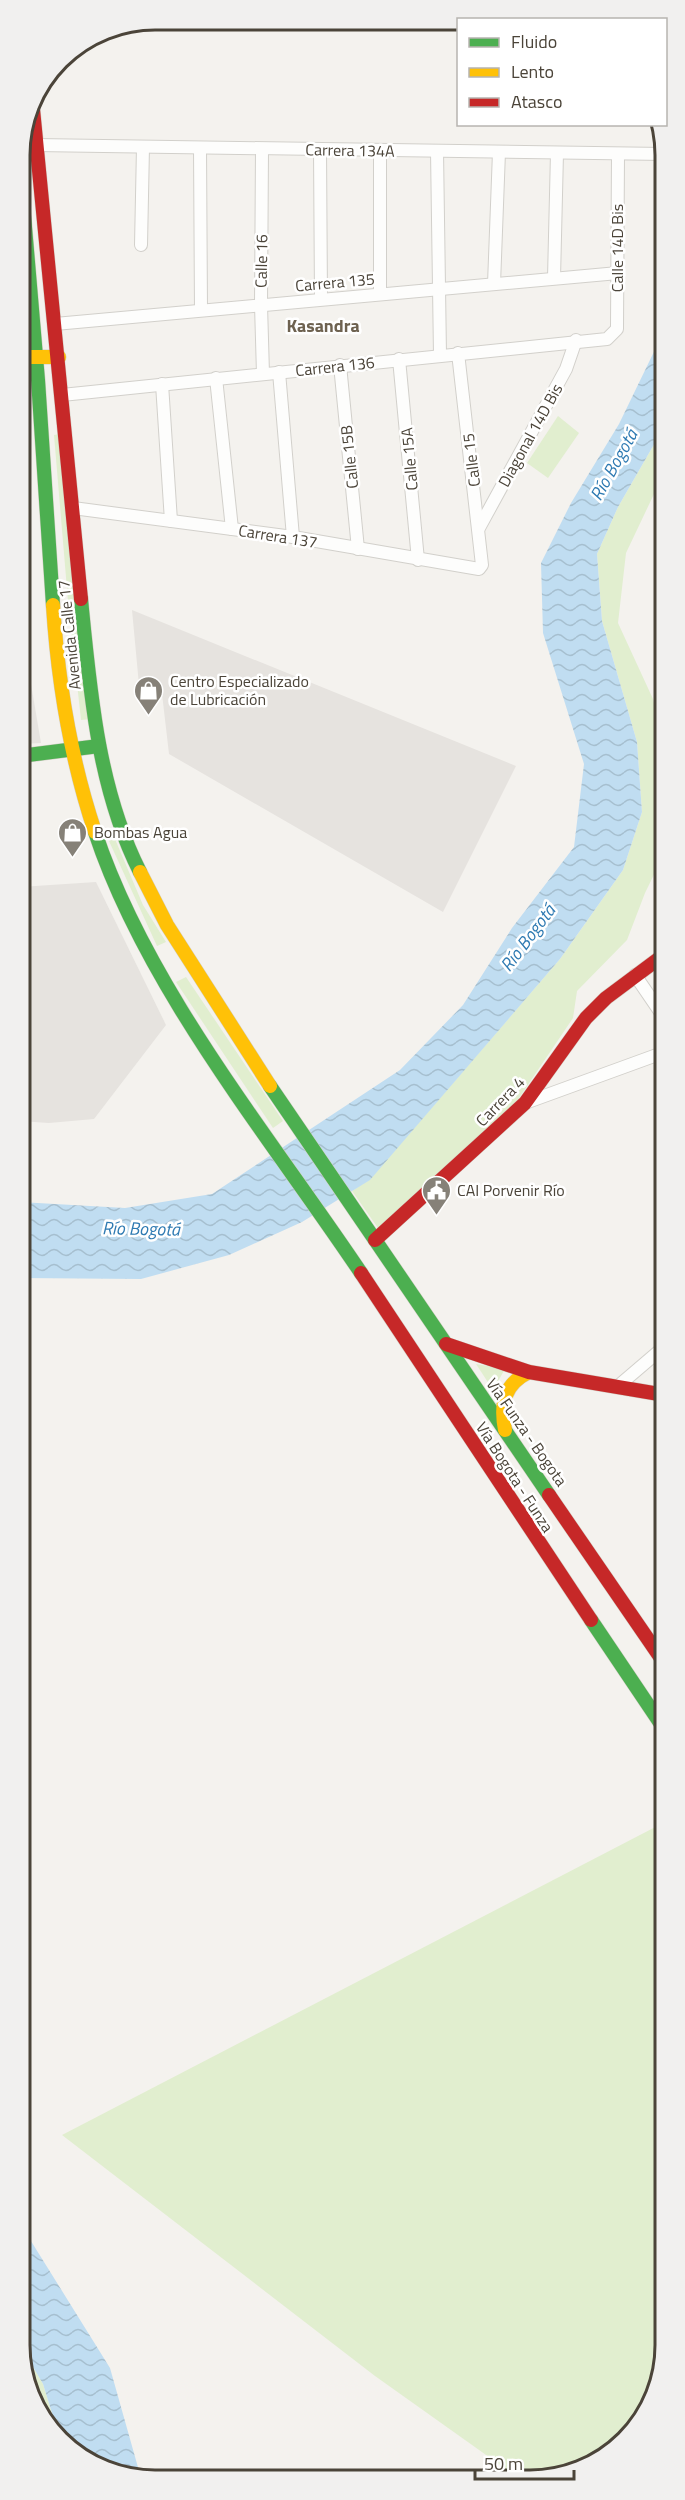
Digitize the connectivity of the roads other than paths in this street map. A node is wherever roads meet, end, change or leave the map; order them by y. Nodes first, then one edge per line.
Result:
1 (34, 123) edge
2 (36, 145) junction
3 (143, 147) junction
4 (200, 148) junction
5 (262, 148) junction
6 (320, 149) junction
7 (380, 150) junction
8 (437, 151) junction
9 (499, 152) junction
10 (557, 153) junction
11 (618, 154) junction
12 (655, 154) edge
13 (141, 245) dead end
14 (30, 273) edge
15 (618, 273) junction
16 (554, 278) junction
17 (494, 284) junction
18 (439, 289) junction
19 (380, 294) junction
20 (321, 299) junction
21 (261, 305) junction
22 (201, 310) junction
23 (55, 324) junction
24 (607, 339) joint
25 (576, 340) junction
26 (458, 353) junction
27 (440, 355) junction
28 (30, 357) edge
29 (38, 357) junction
30 (59, 357) junction
31 (399, 359) junction
32 (339, 365) junction
33 (279, 372) junction
34 (263, 374) junction
35 (216, 378) junction
36 (162, 384) junction
37 (62, 395) junction
38 (73, 508) junction
39 (171, 521) junction
40 (479, 528) junction
41 (232, 529) junction
42 (293, 537) junction
43 (358, 549) junction
44 (418, 560) junction
45 (481, 568) joint
46 (99, 746) junction
47 (70, 750) junction
48 (30, 755) edge
49 (168, 957) junction
50 (655, 961) edge
51 (635, 975) junction
52 (655, 1004) edge
53 (655, 1056) edge
54 (525, 1103) junction
55 (266, 1135) joint
56 (360, 1218) joint
57 (375, 1240) junction
58 (446, 1344) junction
59 (655, 1355) edge
60 (529, 1372) junction
61 (617, 1387) junction
62 (655, 1393) edge
63 (505, 1430) junction
64 (655, 1649) edge
65 (655, 1715) edge

1 - 2 main road, Avenida Calle 17
2 - 3 street, Carrera 134A
2 - 23 main road, Avenida Calle 17
3 - 4 street, Carrera 134A
3 - 13 street
4 - 5 street, Carrera 134A
4 - 22 street
5 - 6 street, Carrera 134A
5 - 21 street, Calle 16
6 - 7 street, Carrera 134A
6 - 20 street
7 - 8 street, Carrera 134A
7 - 19 street
8 - 9 street, Carrera 134A
8 - 18 street
9 - 10 street, Carrera 134A
9 - 17 street
10 - 11 street, Carrera 134A
10 - 16 street
11 - 12 street, Carrera 134A
11 - 15 street, Calle 14D Bis
14 - 29 main road, Avenida Calle 17
15 - 16 street, Carrera 135
15 - 24 street, Calle 14D Bis
16 - 17 street, Carrera 135
17 - 18 street, Carrera 135
18 - 19 street, Carrera 135
18 - 27 street
19 - 20 street, Carrera 135
20 - 21 street, Carrera 135
21 - 22 street, Carrera 135
21 - 34 street, Calle 16
22 - 23 street, Carrera 135
23 - 30 main road, Avenida Calle 17
24 - 25 street, Carrera 136
25 - 26 street, Carrera 136
25 - 40 street, Diagonal 14D Bis
26 - 27 street, Carrera 136
26 - 40 street, Calle 15
27 - 31 street, Carrera 136
28 - 29 main road
29 - 30 main road
29 - 47 main road, Avenida Calle 17
30 - 37 main road, Avenida Calle 17
31 - 32 street, Carrera 136
31 - 44 street, Calle 15A
32 - 33 street, Carrera 136
32 - 43 street, Calle 15B
33 - 34 street, Carrera 136
33 - 42 street
34 - 35 street, Carrera 136
35 - 36 street, Carrera 136
35 - 41 street
36 - 37 street, Carrera 136
36 - 39 street
37 - 38 main road, Avenida Calle 17
38 - 39 street, Carrera 137
38 - 46 main road, Avenida Calle 17
39 - 41 street, Carrera 137
40 - 45 street, Calle 15
41 - 42 street, Carrera 137
42 - 43 street, Carrera 137
43 - 44 street, Carrera 137
44 - 45 street, Carrera 137
46 - 47 main road
46 - 49 main road, Avenida Calle 17
47 - 48 main road
47 - 49 main road, Avenida Calle 17
49 - 55 main road, Avenida Calle 17
49 - 56 main road, Avenida Calle 17
50 - 51 main road, Carrera 4
51 - 52 street
51 - 54 main road, Carrera 4
53 - 54 street
54 - 57 main road, Carrera 4
55 - 65 main road, Vía Bogota - Funza
56 - 57 main road, Vía Funza - Bogota
57 - 58 main road, Vía Funza - Bogota
58 - 60 main road
58 - 63 main road, Vía Funza - Bogota
59 - 61 street
60 - 61 main road
60 - 63 main road
61 - 62 main road
63 - 64 main road, Vía Funza - Bogota

